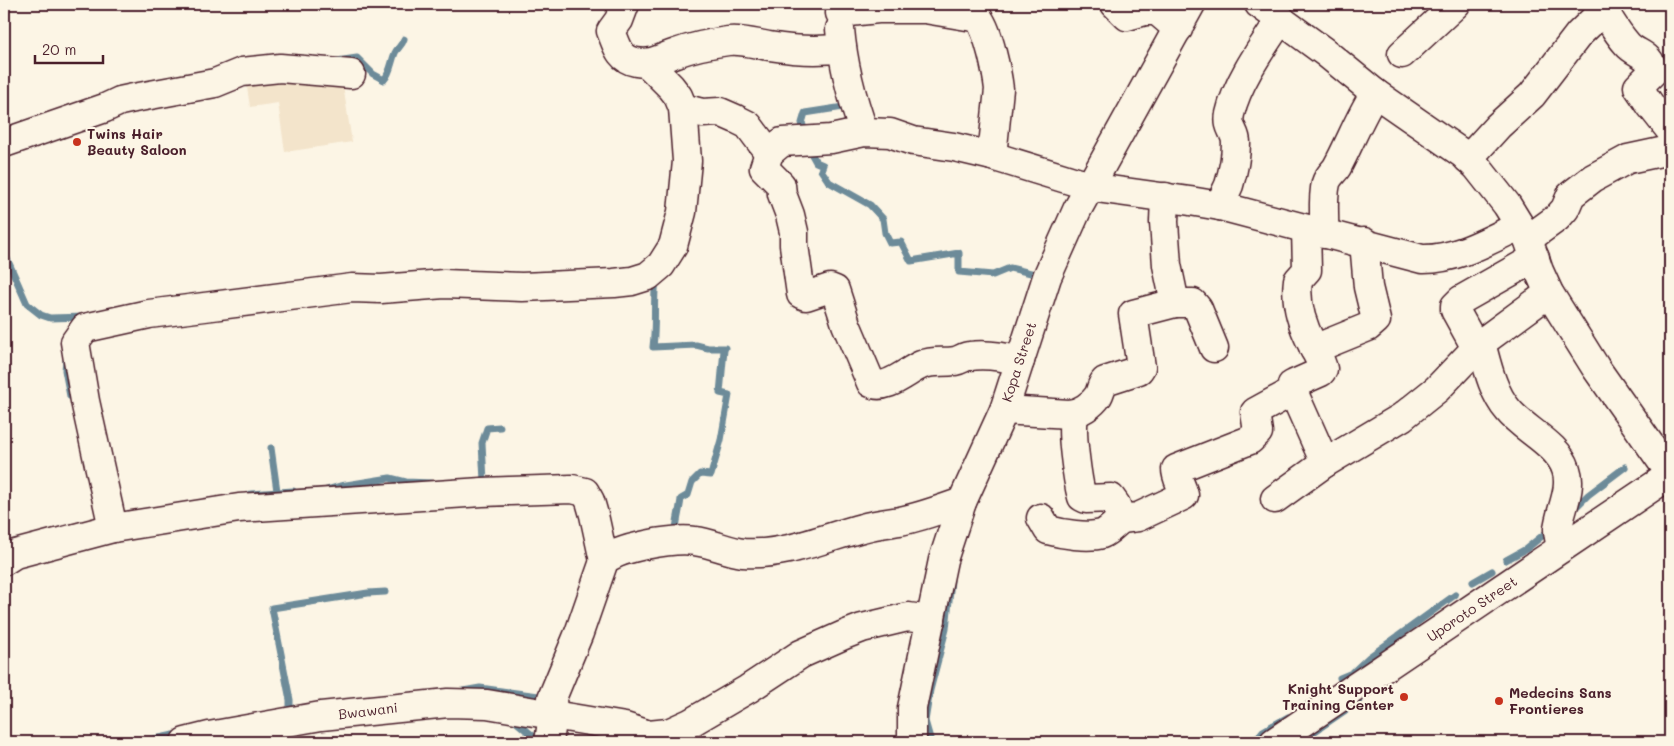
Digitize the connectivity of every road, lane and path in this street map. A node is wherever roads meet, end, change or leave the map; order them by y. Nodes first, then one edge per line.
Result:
1 (625, 4) edge
2 (1115, 4) edge
3 (1191, 4) edge
4 (1456, 4) edge
5 (1607, 7) edge
6 (840, 8) edge
7 (1270, 11) edge
8 (1178, 29) junction
9 (842, 48) junction
10 (1402, 54) dead end
11 (648, 64) junction
12 (351, 74) dead end
13 (1375, 94) junction
14 (683, 108) junction
15 (1670, 130) edge
16 (864, 132) junction
17 (4, 144) edge
18 (1670, 150) edge
19 (769, 153) junction
20 (992, 156) junction
21 (1468, 159) junction
22 (1090, 186) junction
23 (1165, 197) junction
24 (1220, 206) junction
25 (1315, 231) junction
26 (1528, 241) junction
27 (1364, 242) junction
28 (1549, 293) junction
29 (1175, 303) junction
30 (1479, 346) junction
31 (1214, 348) dead end
32 (1314, 349) junction
33 (1020, 361) junction
34 (1292, 390) junction
35 (1004, 410) junction
36 (1075, 414) junction
37 (1326, 463) junction
38 (1670, 474) edge
39 (1275, 499) dead end
40 (962, 502) junction
41 (1041, 518) dead end
42 (1121, 519) junction
43 (114, 528) junction
44 (1561, 548) junction
45 (604, 560) junction
46 (4, 561) edge
47 (931, 620) junction
48 (553, 715) junction
49 (185, 742) edge
50 (549, 742) edge
51 (912, 742) edge
52 (1274, 742) edge

1 - 11 street
2 - 8 street
3 - 8 street, Kopa Street
4 - 10 street
5 - 15 street
5 - 21 street
6 - 9 street
6 - 20 street
7 - 13 street
7 - 24 street
8 - 22 street, Kopa Street
9 - 11 street
9 - 16 street
11 - 14 street
12 - 17 street
13 - 21 street
13 - 25 street
14 - 19 street
14 - 43 street
16 - 19 street
16 - 20 street
18 - 26 street
19 - 33 street
20 - 22 street
21 - 26 street
22 - 23 street
22 - 33 street, Kopa Street
23 - 24 street
23 - 29 street
24 - 25 street
25 - 27 street
25 - 32 street
26 - 27 street
26 - 28 street
26 - 30 street
27 - 32 street
28 - 30 street
28 - 38 street
29 - 31 street
29 - 36 street
30 - 37 street
30 - 44 street
32 - 34 street
33 - 35 street, Kopa Street
34 - 37 street
34 - 42 street
35 - 36 street
35 - 40 street, Kopa Street
36 - 42 street
37 - 39 street
38 - 44 street, Uporoto Street
40 - 45 street
40 - 47 street, Kopa Street
41 - 42 street
43 - 45 street
43 - 46 street
44 - 52 street, Uporoto Street
45 - 48 street
47 - 48 street, Bwawani
47 - 51 street, Kopa Street
48 - 49 street, Bwawani
48 - 50 street

